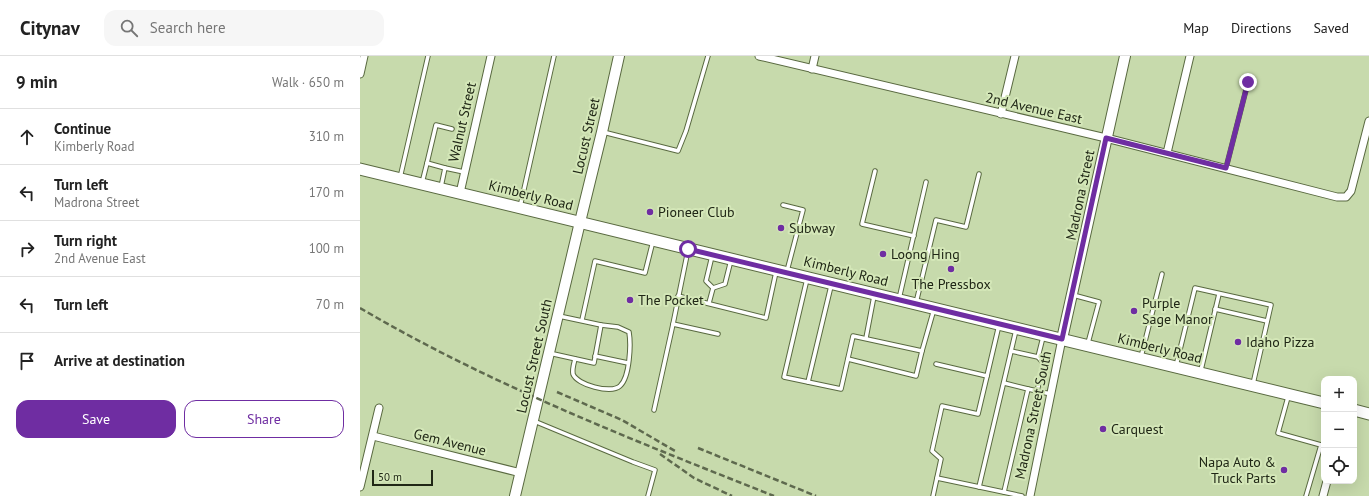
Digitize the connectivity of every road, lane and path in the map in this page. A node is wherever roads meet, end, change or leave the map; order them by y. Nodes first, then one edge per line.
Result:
1 (364, 56) edge
2 (428, 56) edge
3 (490, 56) edge
4 (554, 56) edge
5 (619, 56) edge
6 (708, 56) edge
7 (759, 56) edge
8 (815, 56) edge
9 (1015, 56) edge
10 (1125, 56) edge
11 (1190, 56) edge
12 (812, 69) junction
13 (360, 74) edge
14 (1248, 82) dead end
15 (1001, 114) junction
16 (1369, 121) edge
17 (452, 129) dead end
18 (602, 132) junction
19 (1106, 138) junction
20 (1167, 154) junction
21 (427, 163) junction
22 (445, 168) junction
23 (1226, 168) junction
24 (360, 169) edge
25 (875, 171) dead end
26 (464, 172) junction
27 (979, 174) dead end
28 (399, 179) junction
29 (926, 182) dead end
30 (422, 184) junction
31 (440, 189) junction
32 (460, 193) junction
33 (783, 205) dead end
34 (520, 208) junction
35 (580, 222) junction
36 (914, 236) junction
37 (653, 240) junction
38 (688, 249) junction
39 (712, 254) junction
40 (731, 259) junction
41 (781, 271) junction
42 (1162, 274) dead end
43 (807, 278) junction
44 (831, 283) junction
45 (713, 288) junction
46 (875, 294) junction
47 (1219, 294) junction
48 (1072, 295) junction
49 (678, 296) junction
50 (899, 300) junction
51 (710, 303) junction
52 (916, 304) junction
53 (934, 308) junction
54 (1215, 309) junction
55 (558, 315) junction
56 (582, 320) junction
57 (1267, 321) junction
58 (601, 324) junction
59 (673, 324) junction
60 (1000, 324) junction
61 (1017, 328) junction
62 (718, 334) dead end
63 (1043, 335) junction
64 (866, 338) junction
65 (1062, 339) junction
66 (1087, 345) junction
67 (922, 351) junction
68 (1011, 351) junction
69 (549, 353) junction
70 (595, 356) junction
71 (1038, 357) junction
72 (1141, 358) junction
73 (575, 359) junction
74 (848, 359) junction
75 (628, 363) junction
76 (936, 364) dead end
77 (1176, 367) junction
78 (1200, 373) junction
79 (987, 376) junction
80 (808, 382) junction
81 (1004, 383) junction
82 (1252, 385) junction
83 (1028, 389) junction
84 (1037, 391) junction
85 (1051, 394) junction
86 (1289, 394) junction
87 (1321, 402) edge
88 (379, 408) dead end
89 (654, 410) dead end
90 (1357, 411) edge
91 (1369, 414) edge
92 (533, 421) junction
93 (372, 436) junction
94 (521, 473) junction
95 (938, 478) junction
96 (1326, 484) edge
97 (360, 487) edge
98 (979, 487) junction
99 (1004, 492) junction
100 (516, 496) edge
101 (648, 496) edge
102 (933, 496) edge
103 (1022, 496) edge
104 (1030, 496) edge
105 (1306, 496) edge
106 (1323, 496) edge

1 - 13 street
2 - 28 lane
3 - 26 street, Walnut Street
4 - 34 lane
5 - 18 street, Locust Street
6 - 18 lane
7 - 12 street, 2nd Avenue East
8 - 12 street
9 - 15 street
10 - 19 street, Madrona Street
11 - 20 street
12 - 15 street, 2nd Avenue East
14 - 23 lane
15 - 19 street, 2nd Avenue East
16 - 23 street, 2nd Avenue East
17 - 21 lane
18 - 35 street, Locust Street
19 - 20 street, 2nd Avenue East
19 - 48 street, Madrona Street
20 - 23 street, 2nd Avenue East
21 - 22 lane
21 - 30 lane
22 - 26 lane
22 - 31 lane
24 - 28 main road, Kimberly Road
25 - 36 lane
26 - 32 street, Walnut Street
27 - 52 lane
28 - 30 main road, Kimberly Road
29 - 36 lane
30 - 31 main road, Kimberly Road
31 - 32 main road, Kimberly Road
32 - 34 main road, Kimberly Road
33 - 41 lane
34 - 35 main road, Kimberly Road
35 - 37 main road, Kimberly Road
35 - 55 street, Locust Street South
36 - 50 lane
37 - 38 main road, Kimberly Road
37 - 56 lane
38 - 39 main road, Kimberly Road
38 - 49 lane
39 - 40 main road, Kimberly Road
39 - 45 lane
40 - 41 main road, Kimberly Road
40 - 45 lane
41 - 43 main road, Kimberly Road
41 - 51 lane
42 - 72 lane
43 - 44 main road, Kimberly Road
43 - 80 lane
44 - 46 main road, Kimberly Road
44 - 80 lane
45 - 51 lane
46 - 50 main road, Kimberly Road
46 - 64 lane
47 - 54 lane
47 - 57 lane
47 - 77 lane
48 - 65 street, Madrona Street
48 - 66 lane
49 - 51 lane
49 - 59 lane
50 - 52 main road, Kimberly Road
52 - 53 main road, Kimberly Road
53 - 60 main road, Kimberly Road
53 - 67 lane
54 - 57 lane
54 - 78 lane
55 - 56 lane
55 - 69 street, Locust Street South
56 - 58 lane
57 - 82 lane
58 - 70 lane
58 - 75 lane
59 - 62 lane
59 - 89 lane
60 - 61 main road, Kimberly Road
60 - 79 lane
61 - 63 main road, Kimberly Road
61 - 68 lane
63 - 65 main road, Kimberly Road
63 - 71 lane
64 - 67 lane
64 - 74 lane
65 - 66 main road, Kimberly Road
65 - 85 street, Madrona Street South
66 - 72 main road, Kimberly Road
67 - 74 lane
68 - 71 lane
68 - 81 lane
69 - 73 lane
69 - 92 street, Locust Street South
70 - 73 lane
70 - 75 lane
71 - 84 lane
72 - 77 main road, Kimberly Road
73 - 75 lane
74 - 80 lane
76 - 79 lane
77 - 78 main road, Kimberly Road
78 - 82 main road, Kimberly Road
79 - 95 lane
81 - 83 lane
81 - 98 lane
82 - 86 main road, Kimberly Road
83 - 84 lane
83 - 99 lane
84 - 85 lane
85 - 104 street, Madrona Street South
86 - 87 main road, Kimberly Road
86 - 105 lane
88 - 93 street
90 - 91 main road
92 - 94 street, Locust Street South
92 - 101 lane
93 - 94 street, Gem Avenue
93 - 97 street
94 - 100 street, Locust Street South
95 - 98 lane
95 - 102 lane
96 - 106 street
98 - 99 lane
99 - 103 lane

